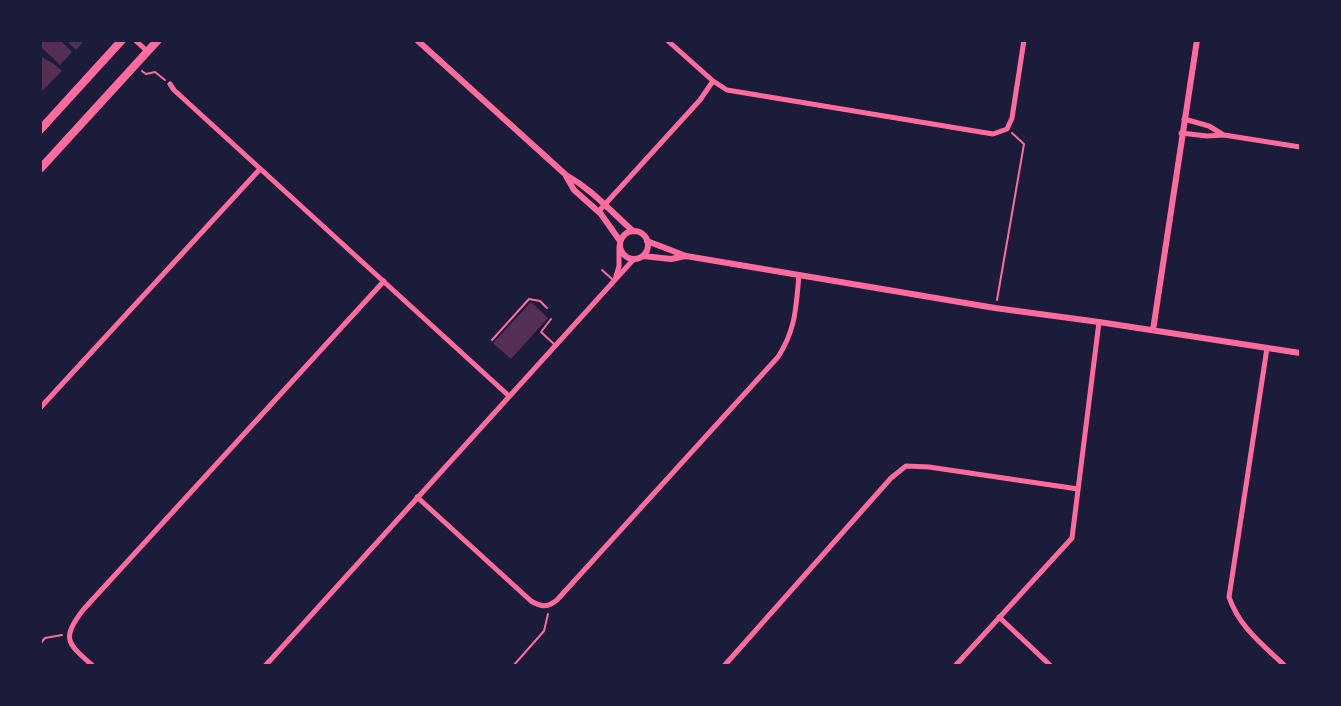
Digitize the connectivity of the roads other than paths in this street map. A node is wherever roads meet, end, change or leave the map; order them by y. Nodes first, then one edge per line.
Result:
1 (122, 40) edge
2 (135, 40) edge
3 (158, 40) edge
4 (417, 40) edge
5 (667, 40) edge
6 (1024, 40) edge
7 (1197, 40) edge
8 (148, 52) junction
9 (713, 81) junction
10 (170, 84) road end
11 (1184, 119) junction
12 (40, 130) edge
13 (1181, 133) junction
14 (1224, 135) junction
15 (1300, 147) edge
16 (40, 169) edge
17 (260, 169) junction
18 (566, 175) junction
19 (606, 204) junction
20 (598, 212) junction
21 (633, 231) junction
22 (647, 241) junction
23 (620, 244) junction
24 (643, 256) junction
25 (686, 256) junction
26 (633, 260) junction
27 (602, 270) dead end
28 (799, 275) junction
29 (384, 281) junction
30 (614, 281) junction
31 (551, 319) dead end
32 (1099, 321) junction
33 (1153, 330) junction
34 (556, 346) junction
35 (1267, 348) junction
36 (1300, 353) edge
37 (509, 396) junction
38 (40, 408) edge
39 (1077, 489) junction
40 (417, 497) junction
41 (999, 617) junction
42 (93, 666) edge
43 (265, 666) edge
44 (724, 666) edge
45 (955, 666) edge
46 (1051, 666) edge
47 (1285, 666) edge

1 - 12 highway
2 - 8 street
3 - 8 highway
4 - 18 street
5 - 9 street
6 - 9 street
7 - 11 street
8 - 16 highway
9 - 19 street
10 - 17 street
11 - 13 street
11 - 14 street
13 - 14 street
13 - 33 street
14 - 15 street
17 - 29 street
17 - 38 street
18 - 19 street
18 - 20 street
19 - 20 street
19 - 21 street
20 - 23 street
21 - 22 street
21 - 23 street
22 - 24 street
22 - 25 street
23 - 26 street
23 - 30 street
24 - 25 street
24 - 26 street
25 - 28 street
26 - 30 street
27 - 30 lane
28 - 32 street
28 - 40 street
29 - 37 street
29 - 42 street
30 - 34 street
31 - 34 lane
32 - 33 street
32 - 39 street
33 - 35 street
34 - 37 street
35 - 36 street
35 - 47 street
37 - 40 street
39 - 41 street
39 - 44 street
40 - 43 street
41 - 45 street
41 - 46 street

